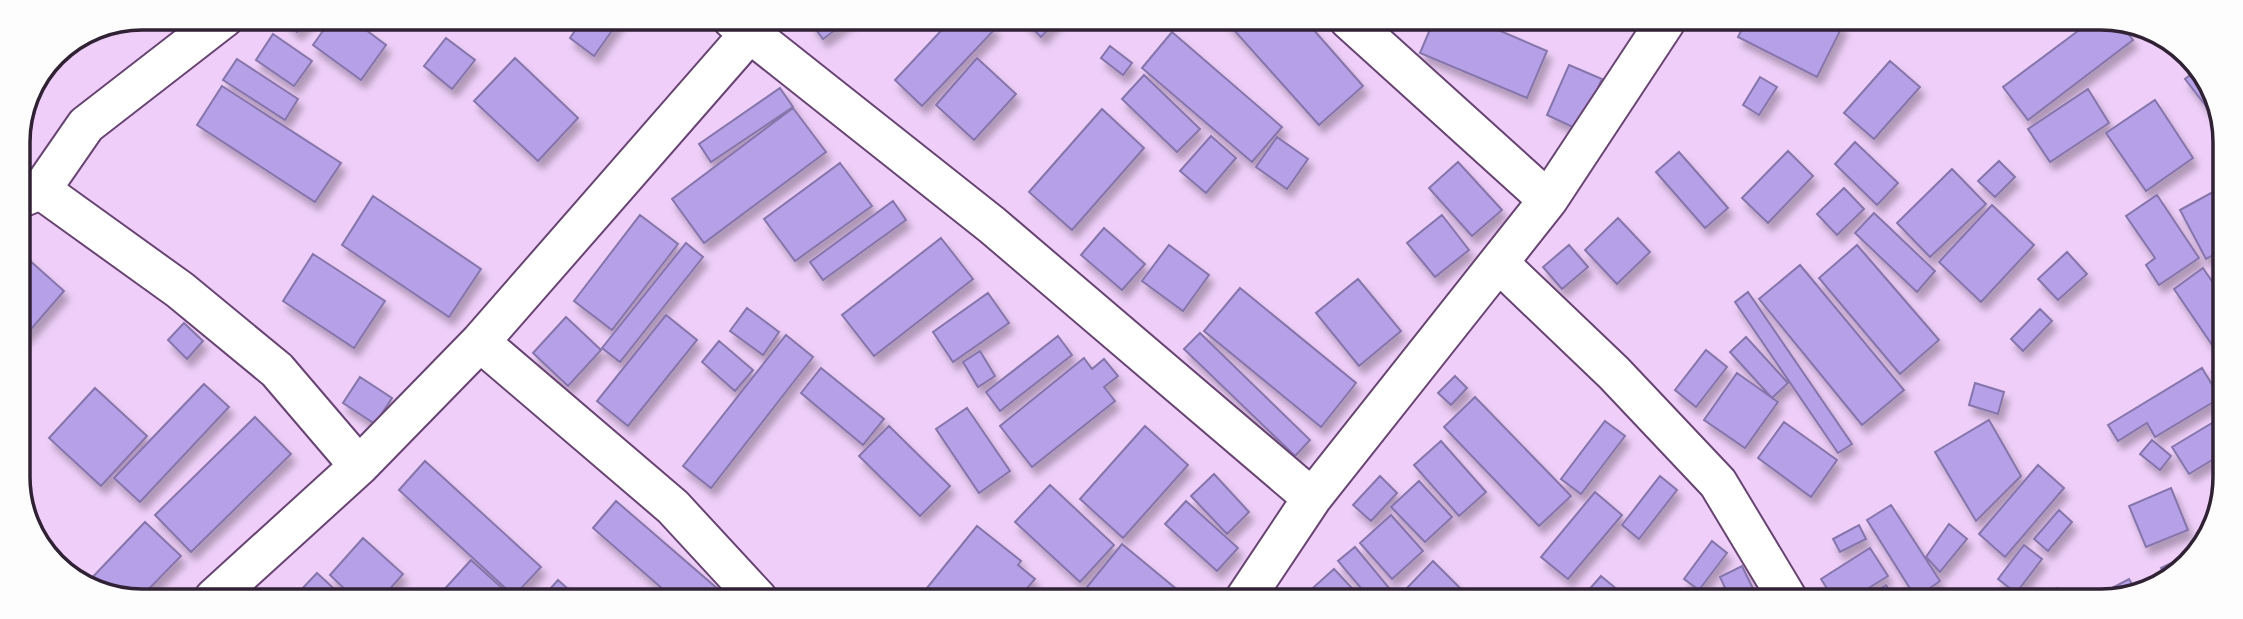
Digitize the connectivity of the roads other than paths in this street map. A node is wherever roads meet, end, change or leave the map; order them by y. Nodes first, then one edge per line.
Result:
1 (208, 30) edge
2 (738, 30) edge
3 (746, 30) edge
4 (1360, 30) edge
5 (1660, 30) edge
6 (30, 194) edge
7 (30, 196) edge
8 (1548, 201) junction
9 (1500, 264) junction
10 (480, 342) junction
11 (359, 466) junction
12 (1312, 498) junction
13 (224, 589) edge
14 (749, 589) edge
15 (1253, 589) edge
16 (1782, 589) edge

1 - 6 street
2 - 10 street
3 - 12 street
4 - 8 street
5 - 8 street
7 - 11 street
8 - 9 street
9 - 12 street
9 - 16 street
10 - 11 street
10 - 14 street
11 - 13 street
12 - 15 street

